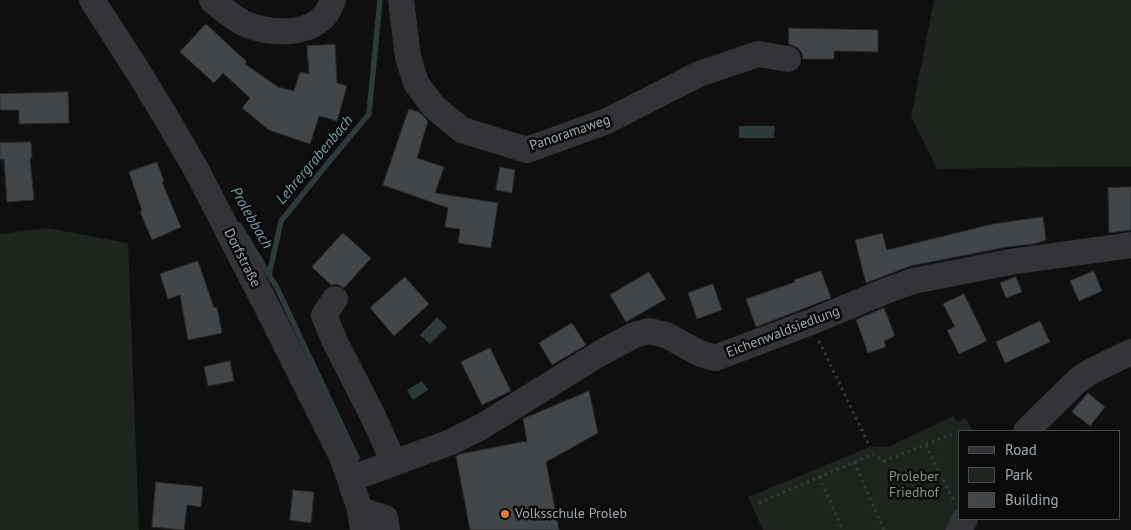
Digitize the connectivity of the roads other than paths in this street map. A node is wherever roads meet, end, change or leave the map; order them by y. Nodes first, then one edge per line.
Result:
1 (92, 0) edge
2 (212, 0) edge
3 (333, 0) edge
4 (401, 0) edge
5 (788, 59) dead end
6 (1131, 245) edge
7 (335, 299) dead end
8 (1131, 352) edge
9 (1027, 430) edge
10 (372, 471) junction
11 (361, 520) edge
12 (387, 530) edge

1 - 10 street, Dorfstraße
2 - 3 street
4 - 5 street, Panoramaweg
6 - 10 street, Eichenwaldsiedlung
7 - 10 street
8 - 9 street
10 - 11 street, Dorfstraße
11 - 12 street

